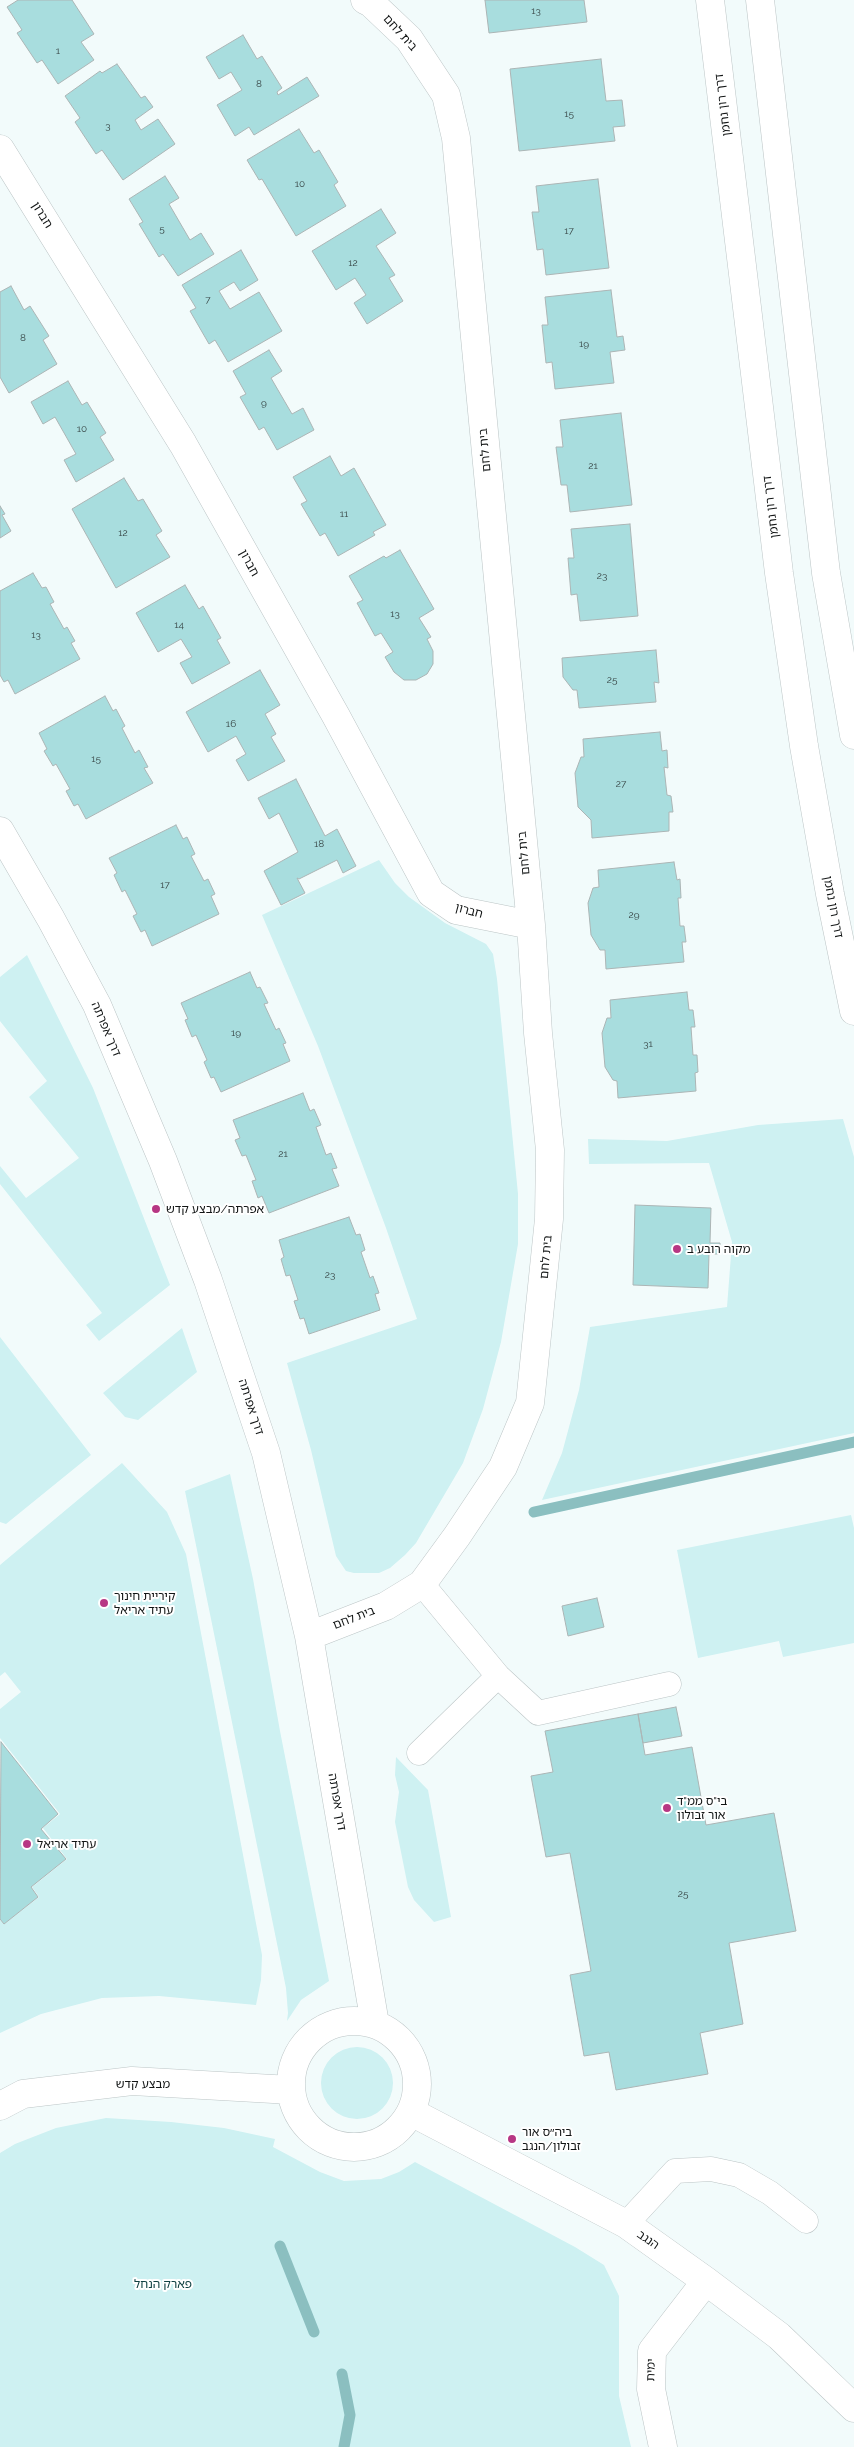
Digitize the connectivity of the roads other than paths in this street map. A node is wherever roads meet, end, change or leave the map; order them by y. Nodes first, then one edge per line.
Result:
1 (710, 0) edge
2 (760, 0) edge
3 (369, 1) edge
4 (0, 149) edge
5 (854, 735) edge
6 (0, 831) edge
7 (531, 925) junction
8 (854, 1011) edge
9 (422, 1584) junction
10 (309, 1636) junction
11 (498, 1676) junction
12 (670, 1684) dead end
13 (419, 1753) dead end
14 (375, 2024) junction
15 (290, 2090) junction
16 (0, 2106) edge
17 (413, 2113) junction
18 (806, 2222) dead end
19 (626, 2224) junction
20 (706, 2281) junction
21 (854, 2408) edge
22 (663, 2447) edge

1 - 8 street, דרך רון נחמן
2 - 5 street
3 - 7 street, בית לחם
4 - 7 street, חברון
6 - 10 street, דרך אפרתה
7 - 9 street, בית לחם
9 - 10 street, בית לחם
9 - 11 lane
10 - 14 street, דרך אפרתה
11 - 12 lane
11 - 13 lane
14 - 15 street
14 - 17 street
15 - 16 street, מבצע קדש
15 - 17 street
17 - 19 street, הנגב
18 - 19 lane
19 - 20 street, הנגב
20 - 21 street, הנגב
20 - 22 street, ימית

